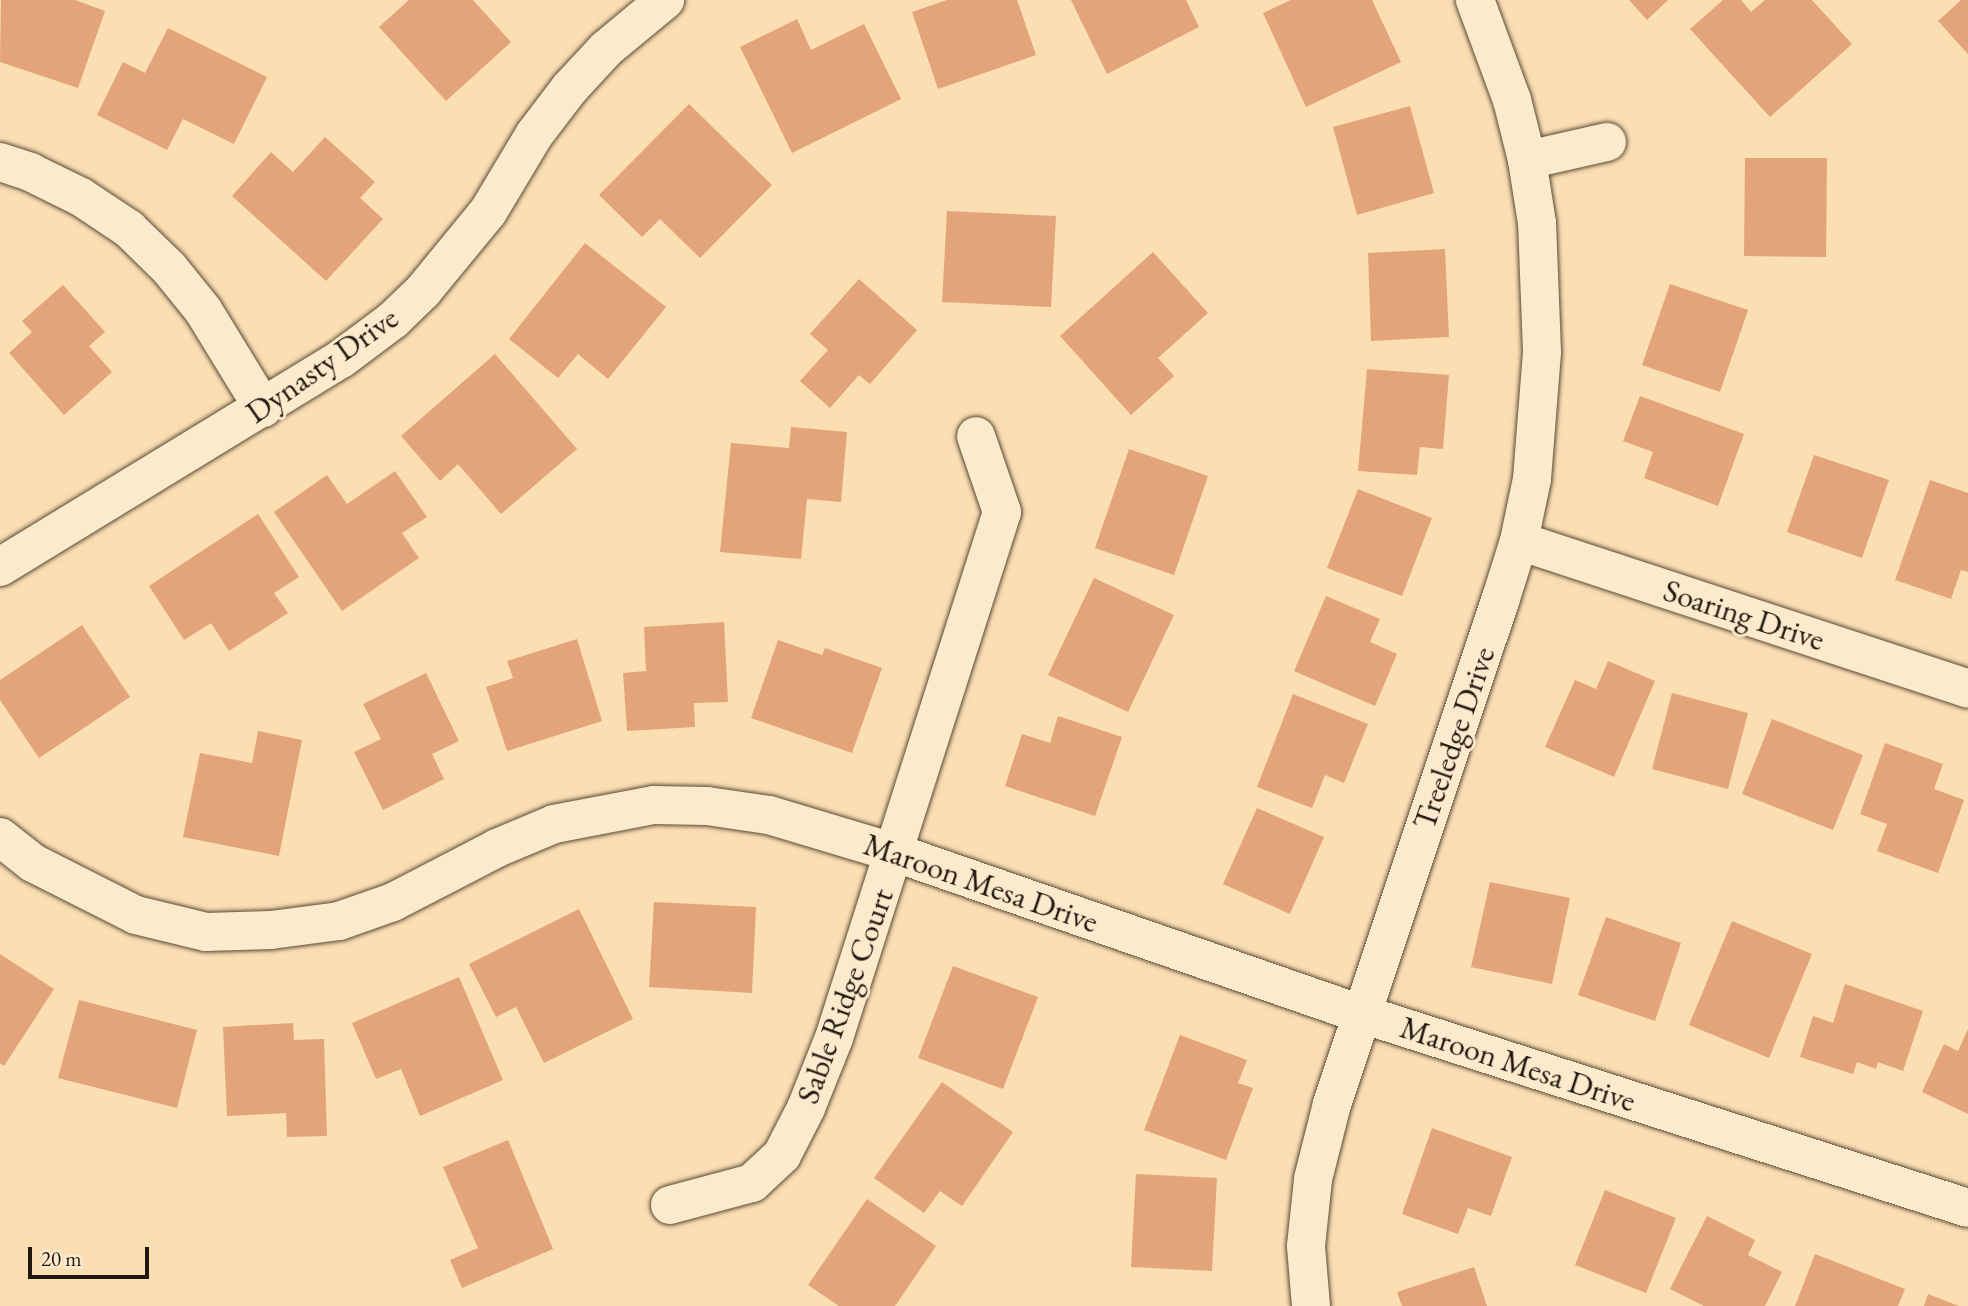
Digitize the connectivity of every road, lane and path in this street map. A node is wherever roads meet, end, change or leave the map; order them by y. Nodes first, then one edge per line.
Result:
1 (1475, 0) edge
2 (655, 2) edge
3 (1607, 142) dead end
4 (1527, 160) junction
5 (0, 162) edge
6 (263, 408) junction
7 (976, 436) dead end
8 (1519, 541) junction
9 (0, 567) edge
10 (1968, 689) edge
11 (0, 837) edge
12 (896, 853) junction
13 (1362, 1014) junction
14 (670, 1205) dead end
15 (1968, 1208) edge
16 (1311, 1306) edge

1 - 4 street, Treeledge Drive
2 - 6 street, Dynasty Drive
3 - 4 street
4 - 8 street, Treeledge Drive
5 - 6 street
6 - 9 street, Dynasty Drive
7 - 12 street, Sable Ridge Court
8 - 10 street, Soaring Drive
8 - 13 street, Treeledge Drive
11 - 12 street, Maroon Mesa Drive
12 - 13 street, Maroon Mesa Drive
12 - 14 street, Sable Ridge Court
13 - 15 street, Maroon Mesa Drive
13 - 16 street, Treeledge Drive

